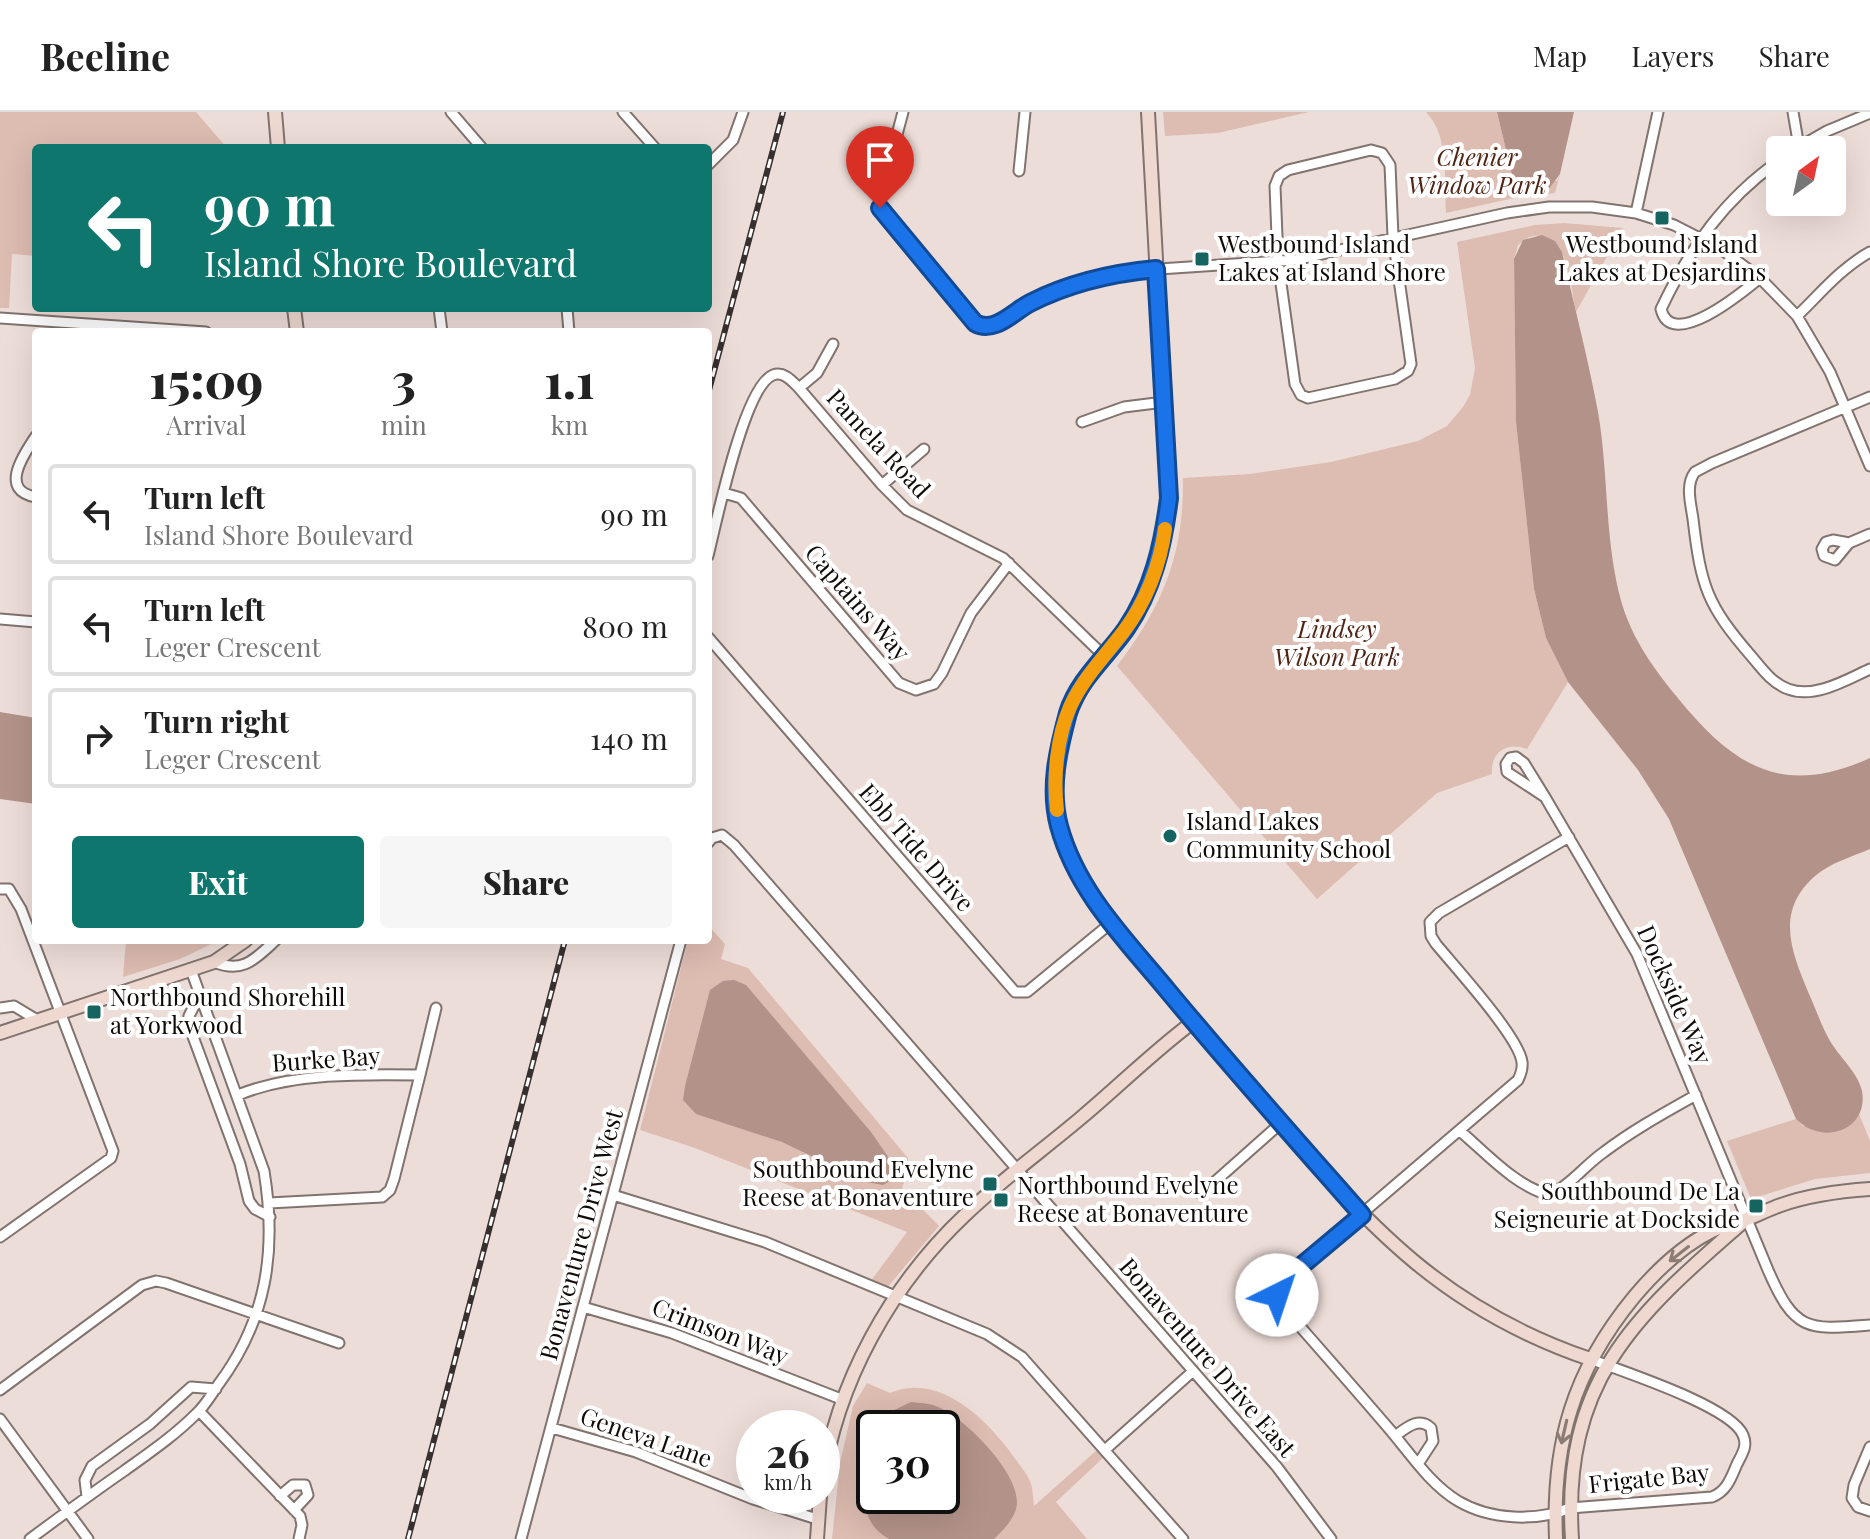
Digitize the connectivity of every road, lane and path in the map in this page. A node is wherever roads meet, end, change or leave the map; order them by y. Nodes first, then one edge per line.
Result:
1 (275, 112) edge
2 (451, 112) edge
3 (623, 112) edge
4 (743, 112) edge
5 (903, 112) edge
6 (1025, 112) edge
7 (1148, 112) edge
8 (1658, 112) edge
9 (1793, 112) edge
10 (1870, 113) edge
11 (1796, 136) edge
12 (1818, 136) edge
13 (278, 144) edge
14 (479, 144) edge
15 (651, 144) edge
16 (712, 161) edge
17 (1019, 171) dead end
18 (1766, 172) edge
19 (1636, 213) junction
20 (1393, 237) junction
21 (1700, 238) junction
22 (1870, 252) edge
23 (1278, 262) junction
24 (1156, 269) junction
25 (1760, 278) junction
26 (1797, 316) junction
27 (0, 318) edge
28 (84, 328) edge
29 (833, 344) dead end
30 (799, 388) junction
31 (1870, 397) edge
32 (1164, 402) junction
33 (1846, 407) junction
34 (1082, 422) dead end
35 (32, 442) edge
36 (924, 449) dead end
37 (1870, 466) edge
38 (882, 485) junction
39 (724, 493) junction
40 (32, 496) edge
41 (1870, 534) edge
42 (712, 540) edge
43 (1849, 543) dead end
44 (1009, 563) junction
45 (0, 619) edge
46 (32, 622) edge
47 (712, 642) edge
48 (1103, 655) junction
49 (1870, 669) edge
50 (1545, 797) junction
51 (1569, 837) junction
52 (712, 838) edge
53 (0, 889) edge
54 (1111, 923) junction
55 (32, 940) edge
56 (34, 944) edge
57 (240, 944) edge
58 (271, 944) edge
59 (680, 944) edge
60 (214, 962) junction
61 (191, 970) junction
62 (200, 994) junction
63 (0, 1008) edge
64 (436, 1008) dead end
65 (60, 1014) junction
66 (39, 1021) junction
67 (1193, 1022) junction
68 (0, 1033) edge
69 (420, 1075) junction
70 (238, 1095) junction
71 (1696, 1095) junction
72 (1281, 1123) junction
73 (1460, 1131) junction
74 (1017, 1170) junction
75 (1870, 1189) edge
76 (1201, 1194) dead end
77 (613, 1195) junction
78 (269, 1203) junction
79 (1362, 1215) junction
80 (270, 1217) junction
81 (1748, 1219) junction
82 (0, 1237) edge
83 (896, 1297) junction
84 (583, 1307) junction
85 (257, 1314) junction
86 (1870, 1325) edge
87 (339, 1343) dead end
88 (1590, 1359) junction
89 (1607, 1365) junction
90 (1192, 1372) junction
91 (216, 1389) junction
92 (0, 1390) edge
93 (841, 1399) junction
94 (838, 1410) edge
95 (199, 1411) junction
96 (0, 1419) edge
97 (552, 1428) junction
98 (1395, 1436) junction
99 (1870, 1447) edge
100 (1106, 1449) junction
101 (1418, 1464) junction
102 (280, 1496) junction
103 (87, 1497) junction
104 (1570, 1508) junction
105 (294, 1510) junction
106 (68, 1511) junction
107 (1870, 1511) edge
108 (818, 1514) edge
109 (1555, 1514) junction
110 (817, 1519) junction
111 (30, 1539) edge
112 (88, 1539) edge
113 (299, 1539) edge
114 (521, 1539) edge
115 (817, 1539) edge
116 (1183, 1539) edge
117 (1331, 1539) edge
118 (1556, 1539) edge
119 (1572, 1539) edge

1 - 13 street
2 - 14 street
3 - 15 street
4 - 16 street
5 - 24 street
6 - 17 street
7 - 24 street
8 - 19 street
9 - 11 street
10 - 12 street
18 - 21 street
19 - 20 street
19 - 21 street
20 - 23 street
20 - 23 street
20 - 23 street
21 - 25 street
21 - 25 street
22 - 26 street
23 - 24 street
24 - 32 street
25 - 26 street
26 - 33 street
27 - 28 street
29 - 30 street
30 - 38 street, Pamela Road
30 - 39 street, Pamela Road
31 - 33 street
32 - 34 street
32 - 48 street
33 - 37 street
33 - 49 street
35 - 40 street
36 - 38 street
38 - 44 street, Pamela Road
39 - 42 street
39 - 44 street, Captains Way
41 - 43 street
44 - 48 street, Pamela Road
45 - 46 street
47 - 54 street, Ebb Tide Drive
48 - 54 street
50 - 50 street, Dockside Way
50 - 51 street, Dockside Way
51 - 71 street, Dockside Way
51 - 73 street
52 - 74 street
53 - 55 street
54 - 67 street
56 - 65 street
57 - 60 street
58 - 60 street
59 - 77 street, Bonaventure Drive West
60 - 61 street
61 - 62 street
61 - 65 street
62 - 70 street
62 - 80 street
63 - 66 street
64 - 69 street
65 - 66 street
65 - 82 street
66 - 68 street
67 - 72 street
67 - 74 street
69 - 70 street, Burke Bay
69 - 78 street
70 - 78 street
71 - 73 street
71 - 81 street, Dockside Way
72 - 76 street
72 - 79 street
73 - 79 street
74 - 83 street
74 - 90 street, Bonaventure Drive East
75 - 81 street
77 - 83 street
77 - 84 street, Bonaventure Drive West
78 - 80 street
79 - 88 street
79 - 98 street, Frigate Bay
80 - 85 street
81 - 86 street, Dockside Way
81 -> 88 street
81 - 89 street
83 - 93 street
83 - 100 street
84 - 93 street, Crimson Way
84 - 97 street, Bonaventure Drive West
85 - 87 street
85 - 91 street
85 - 92 street
88 - 89 street, Frigate Bay
88 -> 109 street
89 - 104 street
89 - 104 street, Frigate Bay
90 - 100 street
90 - 117 street, Bonaventure Drive East
91 - 95 street
91 - 103 street
93 - 94 street
95 - 102 street
95 - 103 street
96 - 106 street
97 - 110 street, Geneva Lane
97 - 114 street, Bonaventure Drive West
98 - 101 street, Frigate Bay
98 - 101 street
99 - 107 street
100 - 116 street
101 - 109 street, Frigate Bay
102 - 105 street
102 - 105 street
103 - 106 street
104 - 109 street, Frigate Bay
104 - 119 street
105 - 113 street
106 - 111 street
106 - 112 street
108 - 110 street
109 - 118 street
110 - 115 street

